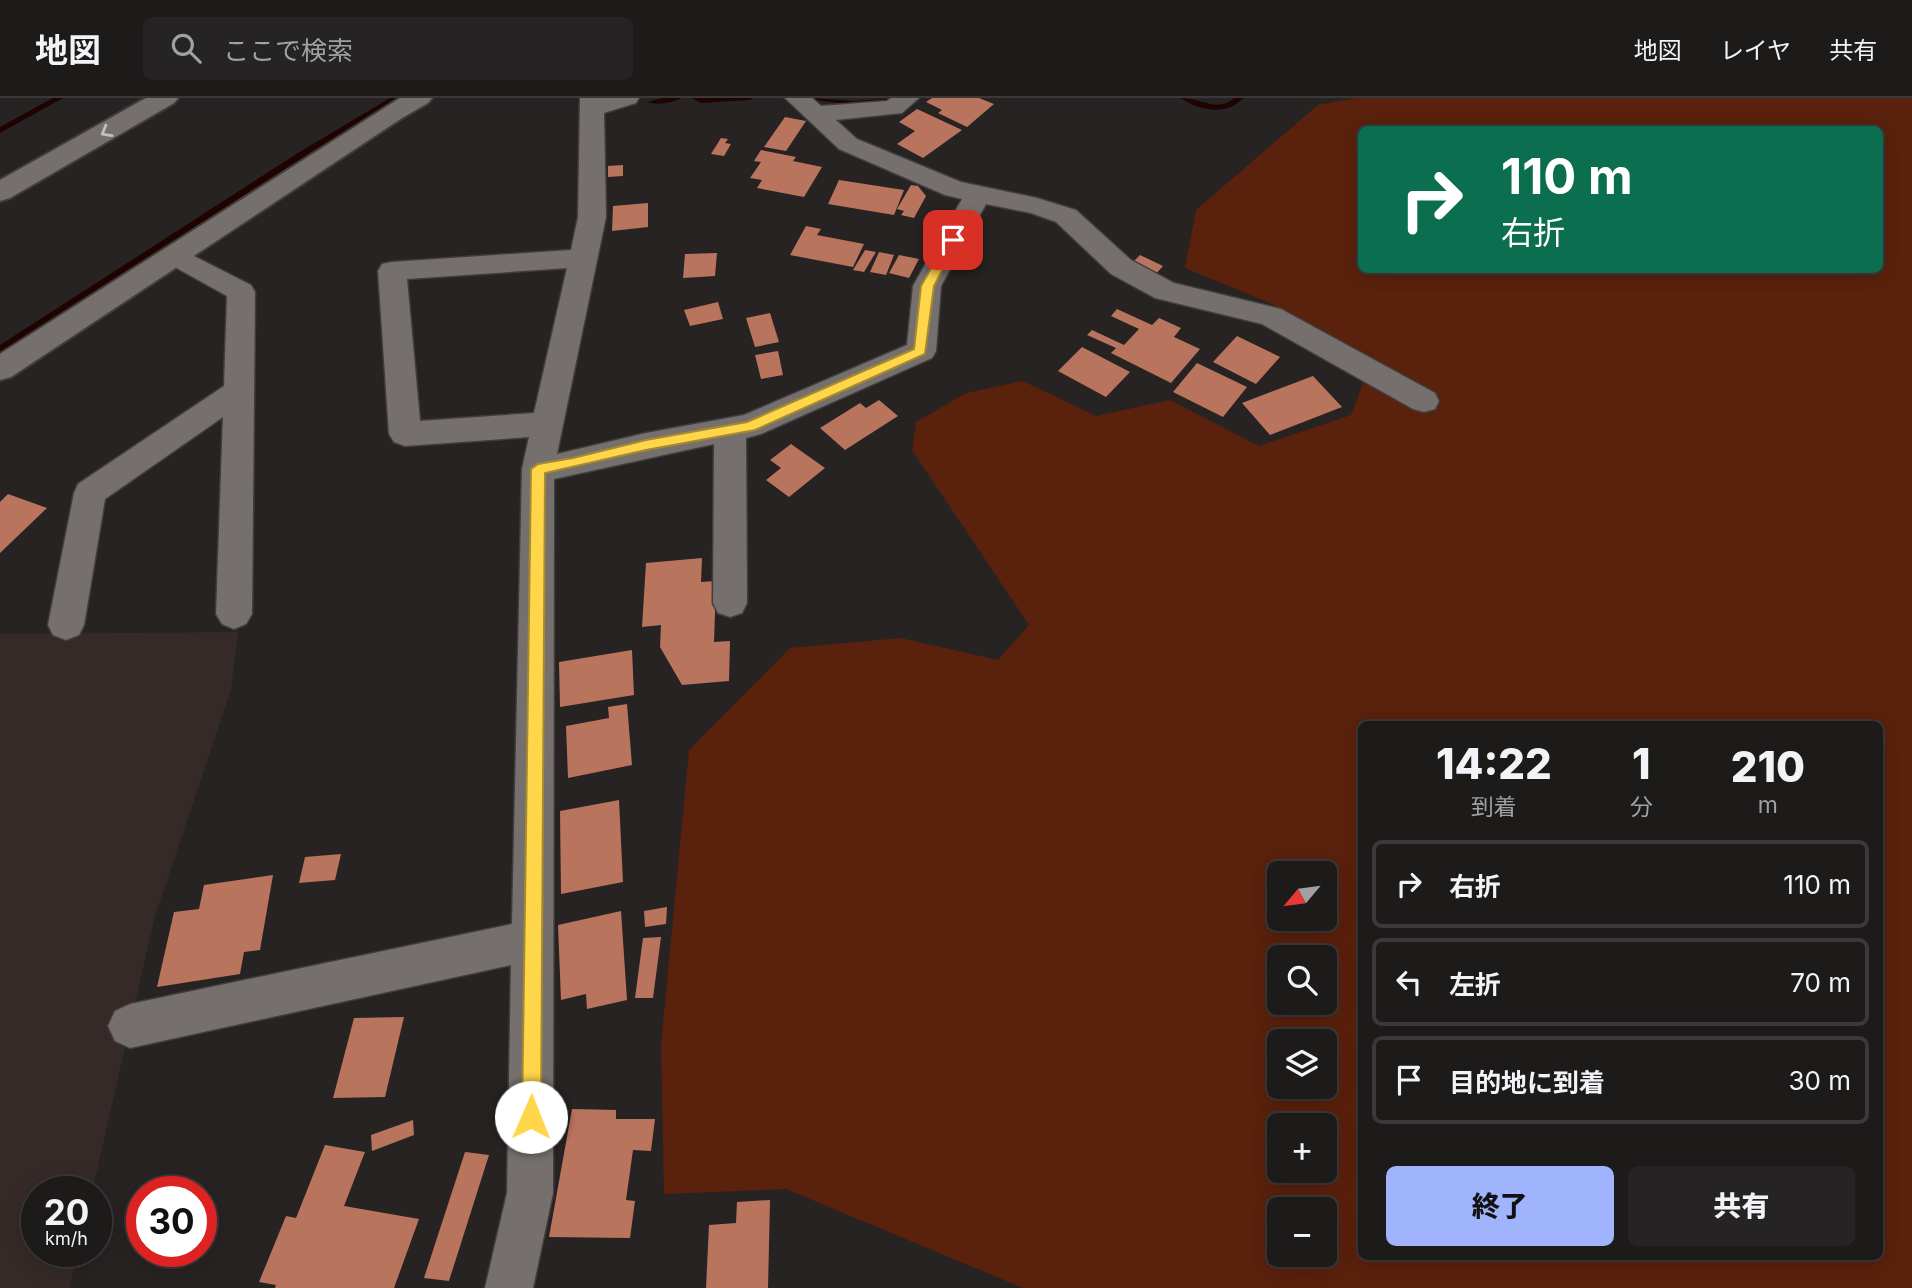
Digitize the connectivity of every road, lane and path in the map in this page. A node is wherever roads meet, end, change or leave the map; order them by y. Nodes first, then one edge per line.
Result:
1 (120, 98) edge
2 (165, 98) edge
3 (419, 98) edge
4 (627, 98) edge
5 (907, 98) edge
6 (592, 103) edge
7 (806, 106) edge
8 (24, 149) dead end
9 (0, 192) edge
10 (978, 194) junction
11 (174, 255) junction
12 (584, 258) junction
13 (0, 369) edge
14 (239, 391) junction
15 (1423, 401) dead end
16 (548, 424) junction
17 (730, 430) junction
18 (538, 469) junction
19 (730, 603) dead end
20 (234, 614) dead end
21 (66, 625) dead end
22 (534, 940) junction
23 (130, 1026) dead end
24 (509, 1288) edge

1 - 8 street
2 -> 9 street
3 - 11 street
4 - 6 street
5 - 7 street
6 - 12 street
7 - 10 street
10 - 15 street
10 - 17 street
11 - 13 street
11 - 14 street
12 - 16 street
12 - 16 street
14 - 20 street
14 - 21 street
16 - 18 street
17 - 18 street
17 - 19 street
18 - 22 street
22 - 23 street
22 - 24 street

